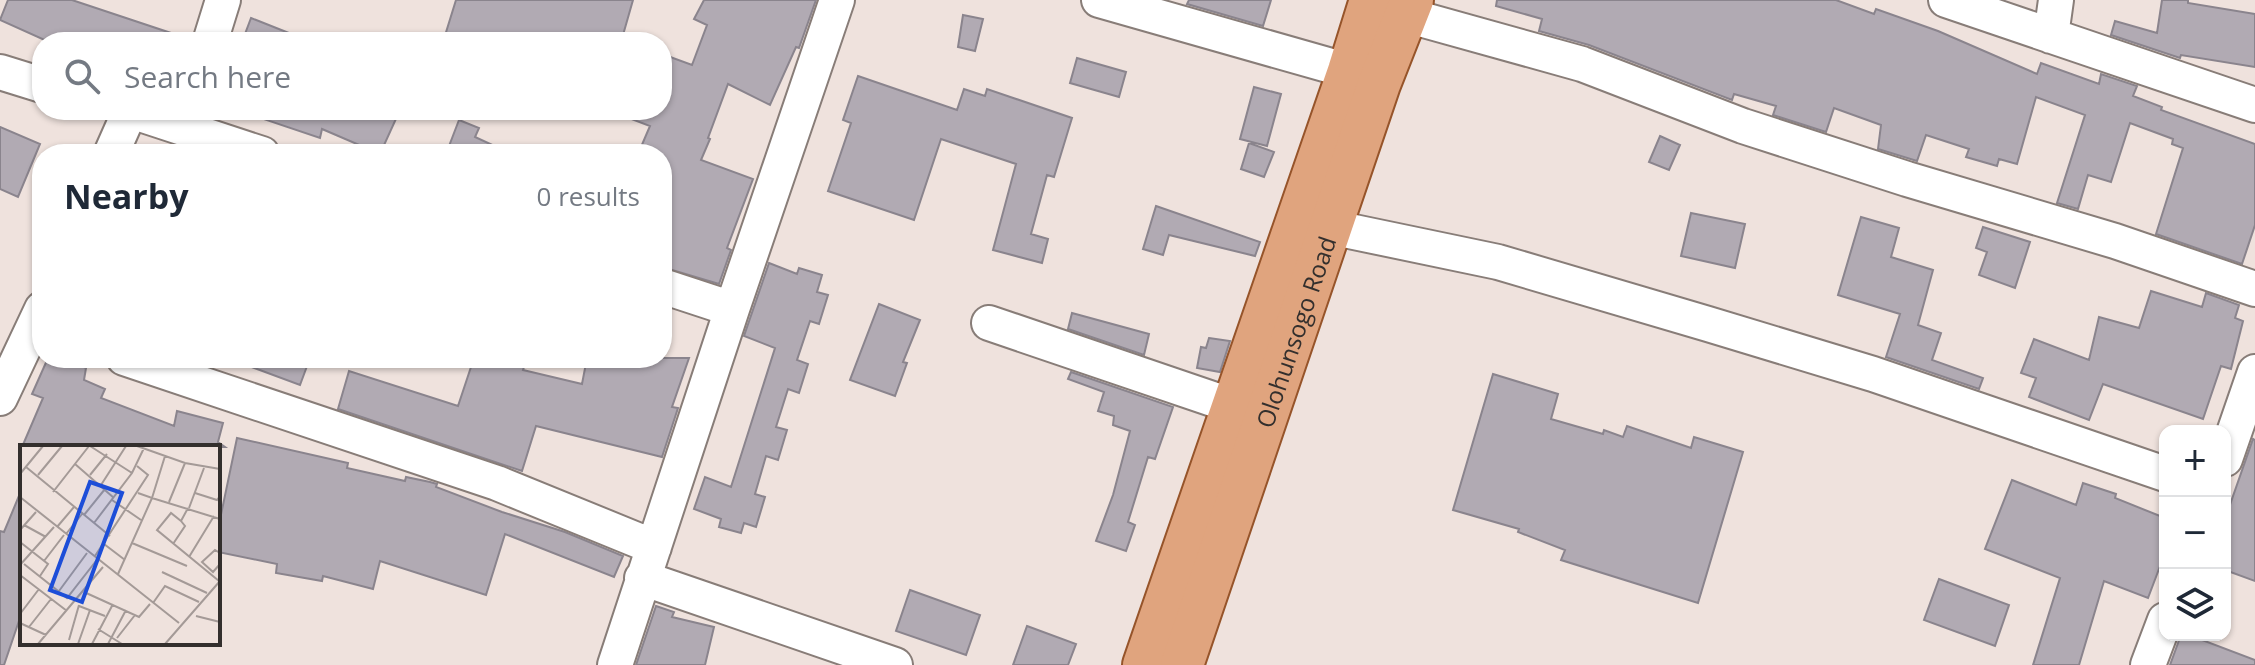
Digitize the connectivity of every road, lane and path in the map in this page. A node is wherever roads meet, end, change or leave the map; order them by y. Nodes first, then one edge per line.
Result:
1 (223, 0) edge
2 (837, 0) edge
3 (1099, 0) edge
4 (1946, 0) edge
5 (2056, 0) edge
6 (1396, 5) edge
7 (213, 32) edge
8 (2051, 36) junction
9 (1349, 71) junction
10 (0, 72) edge
11 (32, 82) edge
12 (2255, 105) edge
13 (125, 120) edge
14 (189, 120) edge
15 (115, 144) edge
16 (241, 144) edge
17 (1330, 227) junction
18 (672, 289) edge
19 (2255, 289) edge
20 (732, 309) junction
21 (989, 323) dead end
22 (32, 336) edge
23 (154, 368) edge
24 (2255, 372) edge
25 (0, 398) edge
26 (1233, 406) junction
27 (2231, 442) edge
28 (2159, 472) edge
29 (654, 547) junction
30 (642, 578) junction
31 (2159, 636) edge
32 (615, 665) edge
33 (895, 665) edge
34 (1144, 665) edge
35 (1182, 665) edge
36 (2148, 665) edge

1 - 7 street
2 - 20 street
3 - 9 street
4 - 8 street
5 - 8 street
6 - 9 main road, Olohunsogo Road
6 - 17 main road, Olohunsogo Road
6 - 19 street
8 - 12 street
9 - 26 main road, Olohunsogo Road
10 - 11 street
13 - 15 street
14 - 16 street
17 - 28 street
17 - 35 main road, Olohunsogo Road
18 - 20 street
20 - 29 street
21 - 26 street
22 - 25 street
23 - 29 street
24 - 27 street
26 - 34 main road, Olohunsogo Road
29 - 30 street
30 - 32 street
30 - 33 street
31 - 36 street

